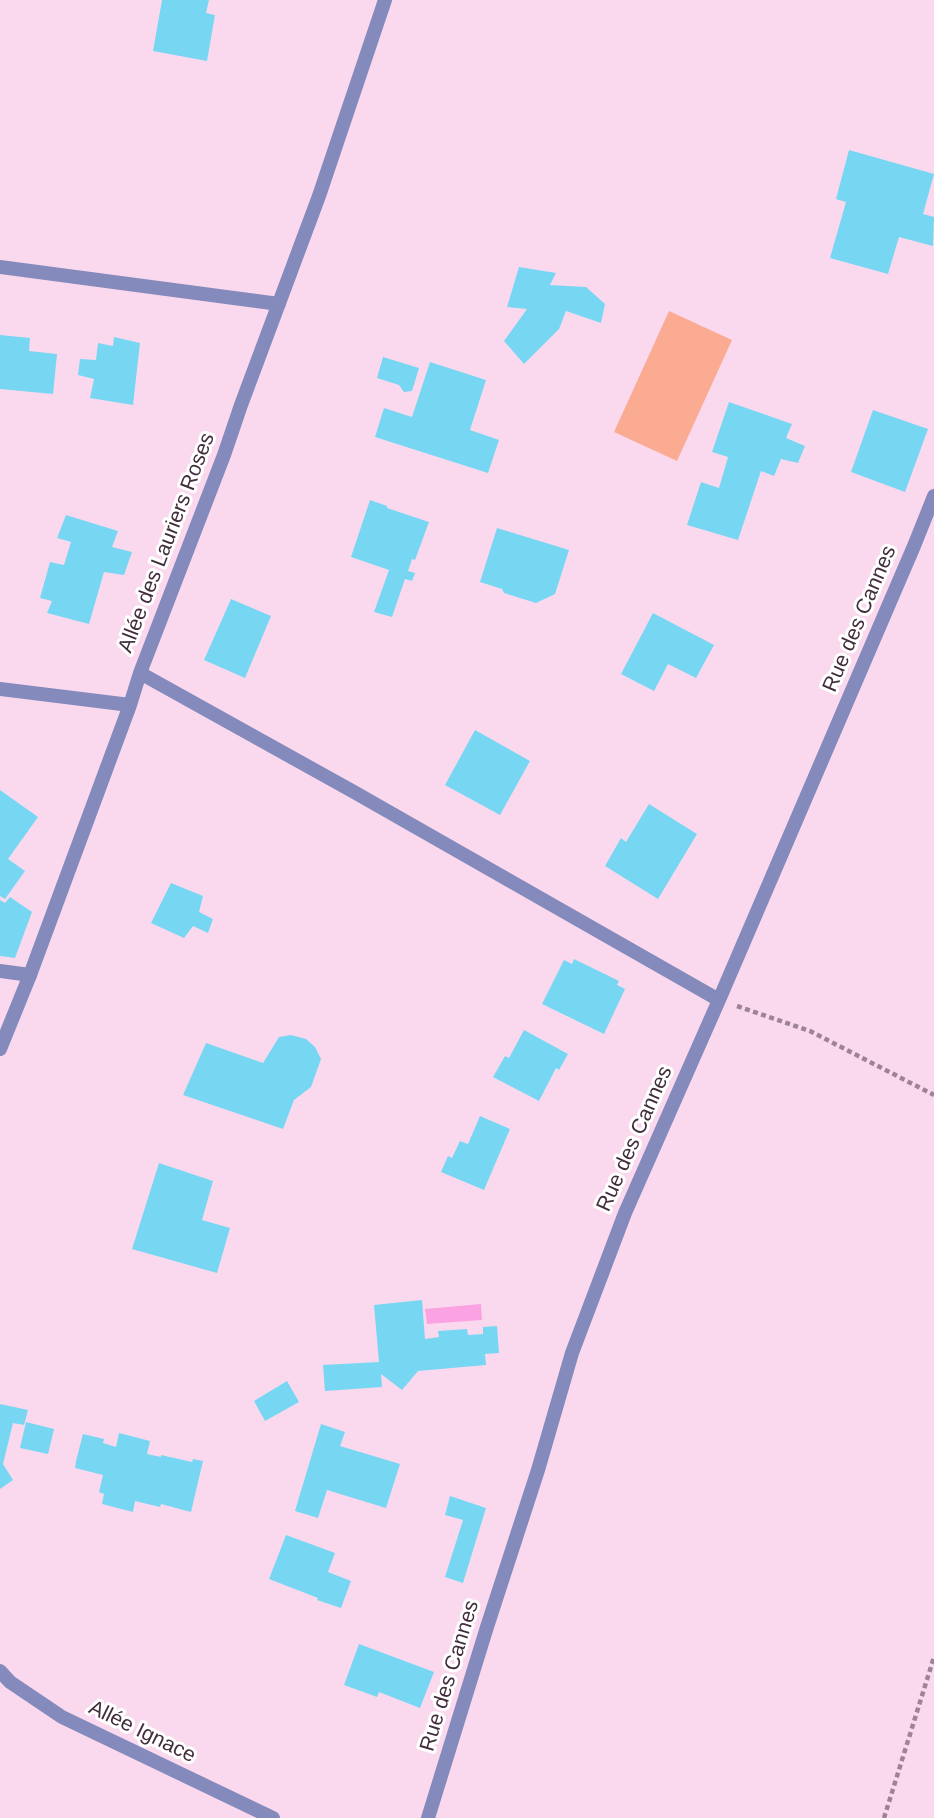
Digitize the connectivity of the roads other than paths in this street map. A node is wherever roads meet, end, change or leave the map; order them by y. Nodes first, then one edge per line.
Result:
1 (385, 0) edge
2 (0, 267) edge
3 (279, 304) junction
4 (934, 496) edge
5 (141, 673) junction
6 (0, 689) edge
7 (130, 705) junction
8 (0, 971) edge
9 (30, 975) junction
10 (719, 1000) junction
11 (0, 1049) edge
12 (0, 1671) edge
13 (273, 1818) edge
14 (428, 1818) edge

1 - 3 street, Allée des Lauriers Roses
2 - 3 street
3 - 5 street, Allée des Lauriers Roses
4 - 10 street, Rue des Cannes
5 - 7 street
5 - 10 street, Allée des Lauriers Roses
6 - 7 street
7 - 9 street
8 - 9 street
9 - 11 street
10 - 14 street, Rue des Cannes
12 - 13 street, Allée Ignace

